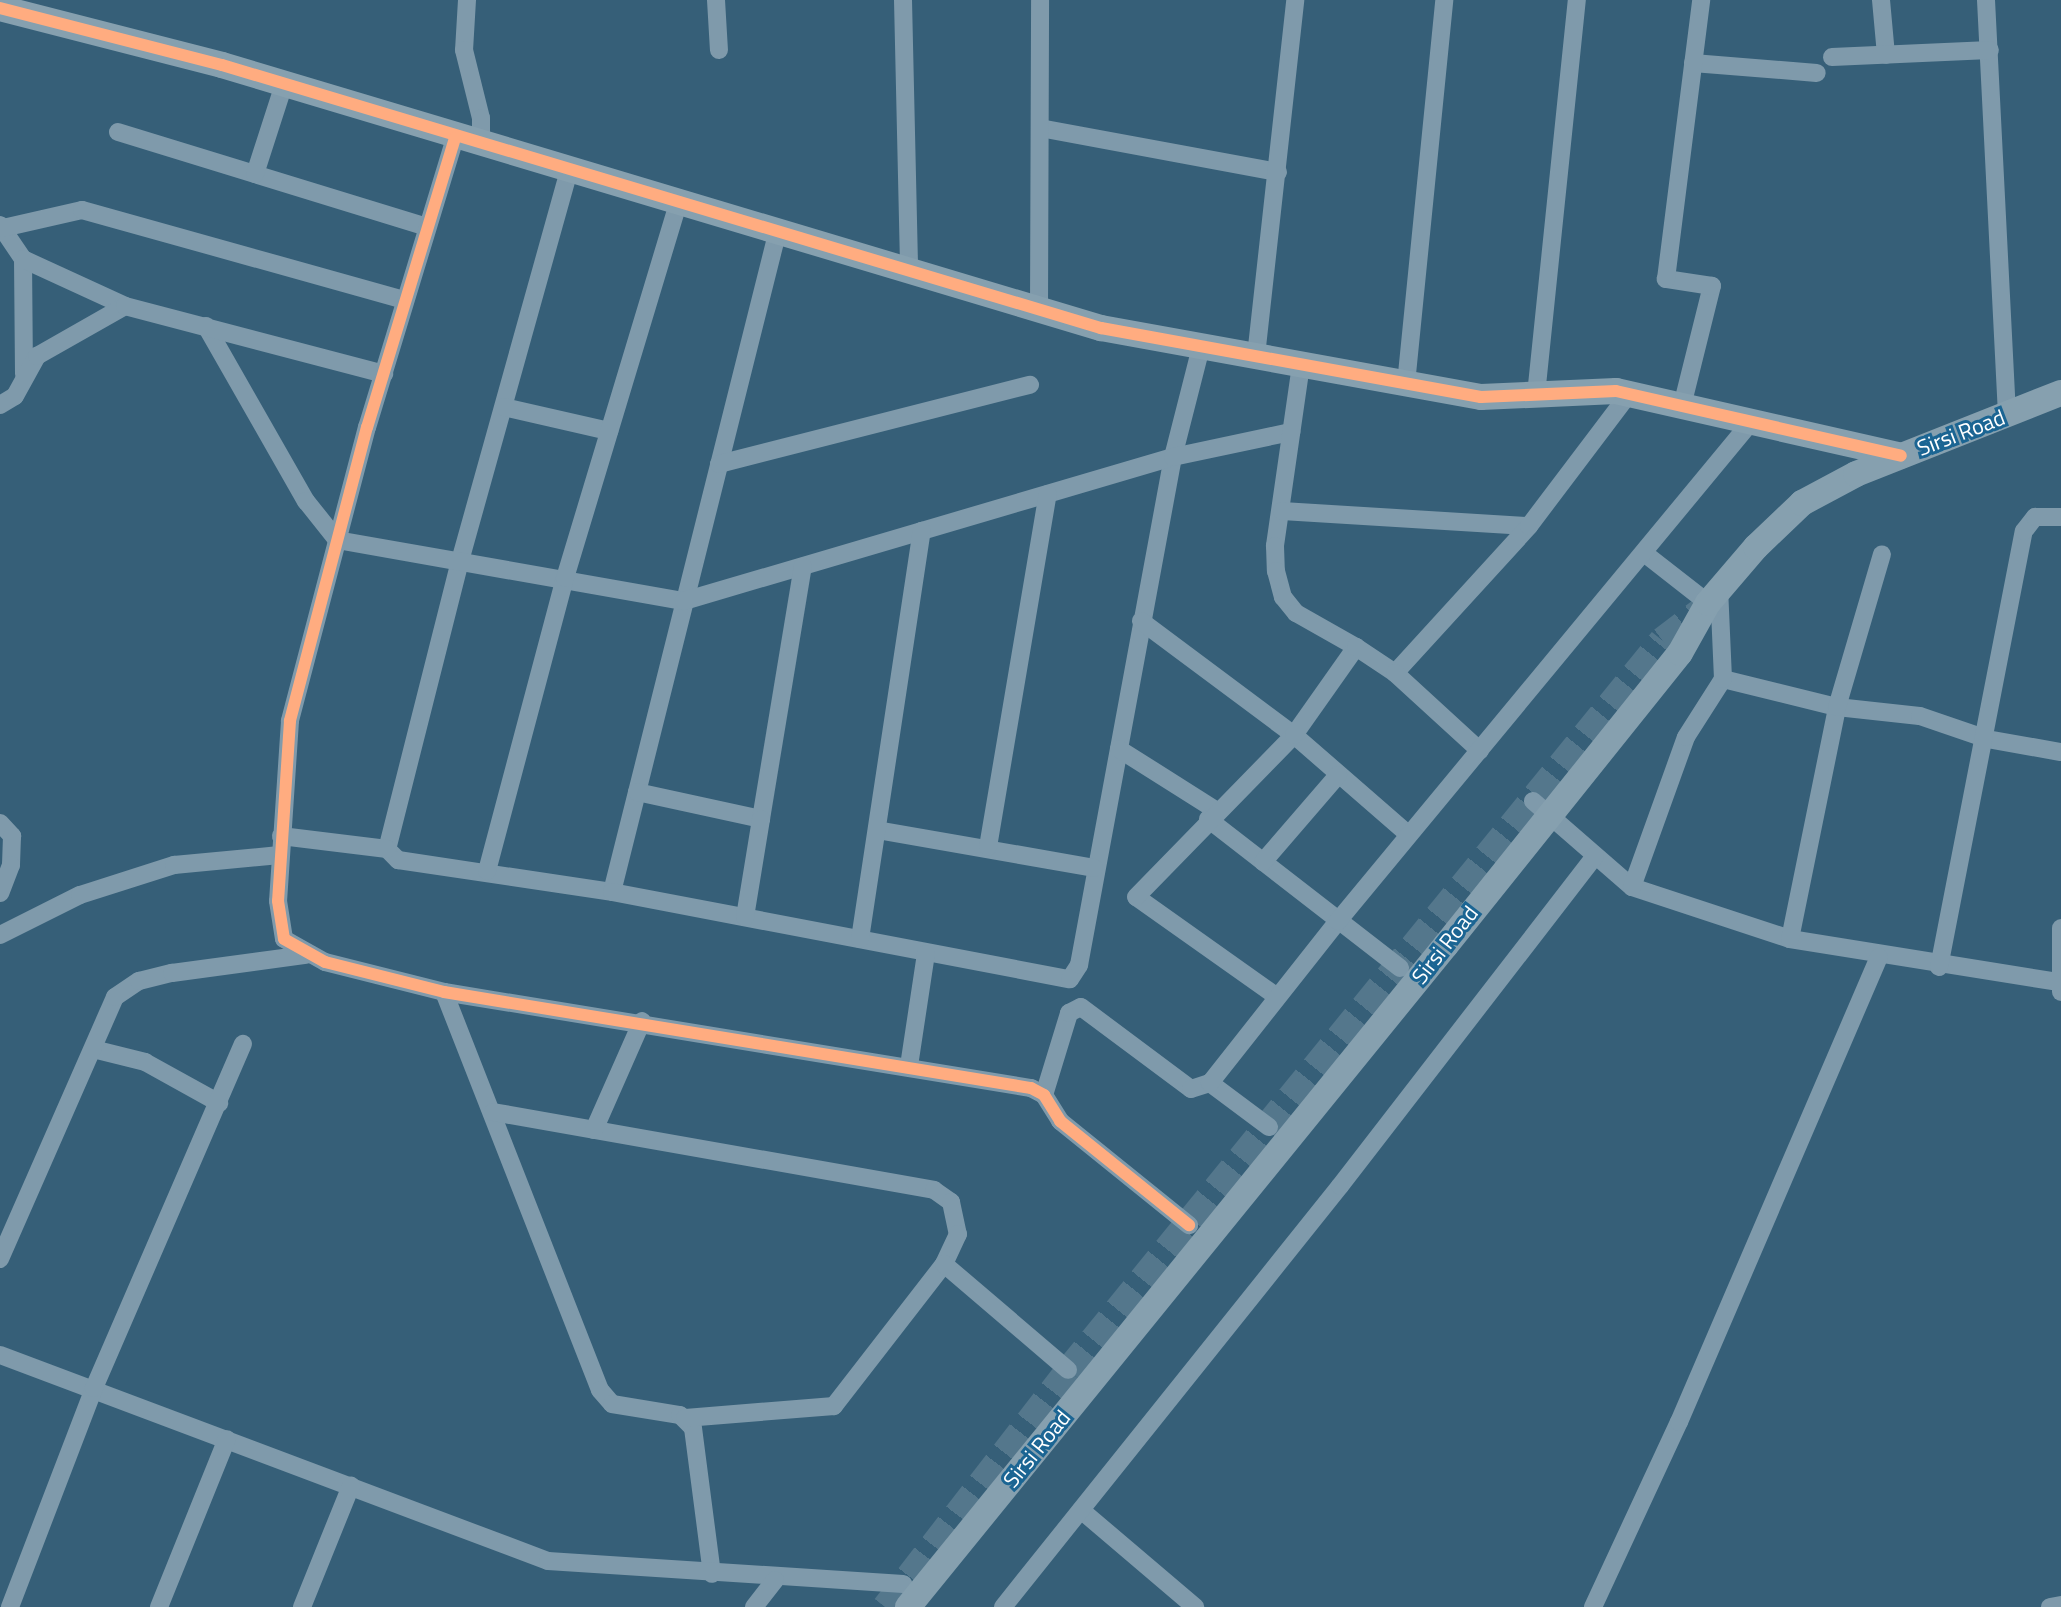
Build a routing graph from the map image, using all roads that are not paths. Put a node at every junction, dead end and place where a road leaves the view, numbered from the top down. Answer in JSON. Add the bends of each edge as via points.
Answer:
{"nodes":[{"id":1,"x":467,"y":0,"type":"edge"},
{"id":2,"x":716,"y":0,"type":"edge"},
{"id":3,"x":903,"y":0,"type":"edge"},
{"id":4,"x":1040,"y":0,"type":"edge"},
{"id":5,"x":1295,"y":0,"type":"edge"},
{"id":6,"x":1444,"y":0,"type":"edge"},
{"id":7,"x":1577,"y":0,"type":"edge"},
{"id":8,"x":1697,"y":0,"type":"edge"},
{"id":9,"x":1881,"y":0,"type":"edge"},
{"id":10,"x":1986,"y":0,"type":"edge"},
{"id":11,"x":0,"y":8,"type":"edge"},
{"id":12,"x":719,"y":50,"type":"dead end"},
{"id":13,"x":1990,"y":50,"type":"junction"},
{"id":14,"x":1886,"y":55,"type":"junction"},
{"id":15,"x":1832,"y":57,"type":"dead end"},
{"id":16,"x":1693,"y":63,"type":"junction"},
{"id":17,"x":1817,"y":73,"type":"dead end"},
{"id":18,"x":284,"y":84,"type":"junction"},
{"id":19,"x":1040,"y":128,"type":"junction"},
{"id":20,"x":118,"y":132,"type":"dead end"},
{"id":21,"x":455,"y":138,"type":"junction"},
{"id":22,"x":481,"y":144,"type":"junction"},
{"id":23,"x":570,"y":167,"type":"junction"},
{"id":24,"x":1278,"y":172,"type":"junction"},
{"id":25,"x":255,"y":174,"type":"junction"},
{"id":26,"x":679,"y":200,"type":"junction"},
{"id":27,"x":1,"y":226,"type":"edge"},
{"id":28,"x":426,"y":227,"type":"junction"},
{"id":29,"x":778,"y":230,"type":"junction"},
{"id":30,"x":23,"y":259,"type":"junction"},
{"id":31,"x":909,"y":270,"type":"junction"},
{"id":32,"x":404,"y":300,"type":"junction"},
{"id":33,"x":125,"y":306,"type":"junction"},
{"id":34,"x":1039,"y":310,"type":"junction"},
{"id":35,"x":206,"y":326,"type":"junction"},
{"id":36,"x":1201,"y":347,"type":"junction"},
{"id":37,"x":1256,"y":356,"type":"junction"},
{"id":38,"x":1301,"y":365,"type":"junction"},
{"id":39,"x":24,"y":374,"type":"junction"},
{"id":40,"x":384,"y":374,"type":"junction"},
{"id":41,"x":1406,"y":384,"type":"junction"},
{"id":42,"x":1030,"y":385,"type":"dead end"},
{"id":43,"x":2061,"y":393,"type":"edge"},
{"id":44,"x":1629,"y":394,"type":"junction"},
{"id":45,"x":1536,"y":395,"type":"junction"},
{"id":46,"x":0,"y":405,"type":"edge"},
{"id":47,"x":1682,"y":406,"type":"junction"},
{"id":48,"x":504,"y":407,"type":"junction"},
{"id":49,"x":2007,"y":415,"type":"junction"},
{"id":50,"x":1751,"y":422,"type":"junction"},
{"id":51,"x":609,"y":431,"type":"junction"},
{"id":52,"x":1291,"y":432,"type":"junction"},
{"id":53,"x":1901,"y":456,"type":"junction"},
{"id":54,"x":1173,"y":457,"type":"junction"},
{"id":55,"x":719,"y":464,"type":"junction"},
{"id":56,"x":1048,"y":494,"type":"junction"},
{"id":57,"x":1282,"y":511,"type":"junction"},
{"id":58,"x":2061,"y":517,"type":"edge"},
{"id":59,"x":1529,"y":526,"type":"junction"},
{"id":60,"x":922,"y":531,"type":"junction"},
{"id":61,"x":337,"y":540,"type":"junction"},
{"id":62,"x":1644,"y":553,"type":"junction"},
{"id":63,"x":1882,"y":554,"type":"dead end"},
{"id":64,"x":460,"y":561,"type":"junction"},
{"id":65,"x":803,"y":566,"type":"junction"},
{"id":66,"x":565,"y":578,"type":"junction"},
{"id":67,"x":1710,"y":600,"type":"junction"},
{"id":68,"x":684,"y":601,"type":"junction"},
{"id":69,"x":1141,"y":621,"type":"junction"},
{"id":70,"x":1356,"y":647,"type":"junction"},
{"id":71,"x":1395,"y":673,"type":"junction"},
{"id":72,"x":1723,"y":679,"type":"junction"},
{"id":73,"x":1837,"y":707,"type":"junction"},
{"id":74,"x":1294,"y":735,"type":"junction"},
{"id":75,"x":1987,"y":739,"type":"junction"},
{"id":76,"x":1119,"y":749,"type":"junction"},
{"id":77,"x":1480,"y":751,"type":"junction"},
{"id":78,"x":2061,"y":752,"type":"edge"},
{"id":79,"x":1338,"y":775,"type":"junction"},
{"id":80,"x":637,"y":792,"type":"junction"},
{"id":81,"x":1540,"y":807,"type":"junction"},
{"id":82,"x":1213,"y":815,"type":"junction"},
{"id":83,"x":761,"y":819,"type":"junction"},
{"id":84,"x":0,"y":823,"type":"edge"},
{"id":85,"x":877,"y":830,"type":"junction"},
{"id":86,"x":1409,"y":835,"type":"junction"},
{"id":87,"x":280,"y":845,"type":"junction"},
{"id":88,"x":988,"y":847,"type":"junction"},
{"id":89,"x":387,"y":849,"type":"junction"},
{"id":90,"x":1595,"y":856,"type":"junction"},
{"id":91,"x":1263,"y":862,"type":"junction"},
{"id":92,"x":1094,"y":868,"type":"junction"},
{"id":93,"x":487,"y":871,"type":"junction"},
{"id":94,"x":1632,"y":887,"type":"junction"},
{"id":95,"x":612,"y":892,"type":"junction"},
{"id":96,"x":0,"y":893,"type":"edge"},
{"id":97,"x":745,"y":917,"type":"junction"},
{"id":98,"x":1338,"y":921,"type":"junction"},
{"id":99,"x":0,"y":935,"type":"edge"},
{"id":100,"x":2060,"y":935,"type":"edge"},
{"id":101,"x":860,"y":939,"type":"junction"},
{"id":102,"x":1790,"y":939,"type":"junction"},
{"id":103,"x":926,"y":954,"type":"junction"},
{"id":104,"x":306,"y":955,"type":"junction"},
{"id":105,"x":1879,"y":957,"type":"junction"},
{"id":106,"x":1939,"y":967,"type":"junction"},
{"id":107,"x":1400,"y":968,"type":"dead end"},
{"id":108,"x":2060,"y":988,"type":"edge"},
{"id":109,"x":444,"y":992,"type":"junction"},
{"id":110,"x":1276,"y":996,"type":"junction"},
{"id":111,"x":642,"y":1021,"type":"junction"},
{"id":112,"x":243,"y":1044,"type":"dead end"},
{"id":113,"x":93,"y":1049,"type":"junction"},
{"id":114,"x":909,"y":1066,"type":"junction"},
{"id":115,"x":1210,"y":1083,"type":"junction"},
{"id":116,"x":1044,"y":1095,"type":"junction"},
{"id":117,"x":219,"y":1103,"type":"junction"},
{"id":118,"x":493,"y":1112,"type":"junction"},
{"id":119,"x":1269,"y":1127,"type":"dead end"},
{"id":120,"x":594,"y":1130,"type":"junction"},
{"id":121,"x":1189,"y":1225,"type":"dead end"},
{"id":122,"x":0,"y":1259,"type":"edge"},
{"id":123,"x":944,"y":1264,"type":"junction"},
{"id":124,"x":0,"y":1355,"type":"edge"},
{"id":125,"x":1068,"y":1370,"type":"dead end"},
{"id":126,"x":94,"y":1388,"type":"junction"},
{"id":127,"x":685,"y":1418,"type":"junction"},
{"id":128,"x":227,"y":1439,"type":"junction"},
{"id":129,"x":351,"y":1486,"type":"junction"},
{"id":130,"x":1081,"y":1510,"type":"junction"},
{"id":131,"x":712,"y":1574,"type":"junction"},
{"id":132,"x":775,"y":1580,"type":"junction"},
{"id":133,"x":906,"y":1596,"type":"edge"},
{"id":134,"x":2061,"y":1605,"type":"edge"},
{"id":135,"x":10,"y":1607,"type":"edge"},
{"id":136,"x":159,"y":1607,"type":"edge"},
{"id":137,"x":302,"y":1607,"type":"edge"},
{"id":138,"x":754,"y":1607,"type":"edge"},
{"id":139,"x":1003,"y":1607,"type":"edge"},
{"id":140,"x":1195,"y":1607,"type":"edge"},
{"id":141,"x":1593,"y":1607,"type":"edge"},
{"id":142,"x":2050,"y":1607,"type":"edge"}],
"edges":[{"from":1,"to":22,"type":"street","via":[[464,50],[481,118]]},
{"from":2,"to":12,"type":"street"},
{"from":3,"to":31,"type":"street"},
{"from":4,"to":19,"type":"street"},
{"from":5,"to":24,"type":"street"},
{"from":6,"to":41,"type":"street"},
{"from":7,"to":45,"type":"street"},
{"from":8,"to":16,"type":"street"},
{"from":9,"to":14,"type":"street"},
{"from":10,"to":13,"type":"street"},
{"from":11,"to":18,"type":"street"},
{"from":13,"to":14,"type":"street"},
{"from":13,"to":49,"type":"street"},
{"from":14,"to":15,"type":"street"},
{"from":16,"to":17,"type":"street"},
{"from":16,"to":47,"type":"street","via":[[1666,279],[1712,286]]},
{"from":18,"to":21,"type":"street"},
{"from":18,"to":25,"type":"street"},
{"from":19,"to":24,"type":"street"},
{"from":19,"to":34,"type":"street"},
{"from":20,"to":25,"type":"street"},
{"from":21,"to":22,"type":"street"},
{"from":21,"to":28,"type":"street"},
{"from":22,"to":23,"type":"street"},
{"from":23,"to":26,"type":"street"},
{"from":23,"to":48,"type":"street"},
{"from":24,"to":37,"type":"street"},
{"from":25,"to":28,"type":"street"},
{"from":26,"to":29,"type":"street"},
{"from":26,"to":51,"type":"street"},
{"from":27,"to":30,"type":"street"},
{"from":27,"to":32,"type":"street","via":[[82,210]]},
{"from":28,"to":32,"type":"street"},
{"from":29,"to":31,"type":"street"},
{"from":29,"to":55,"type":"street"},
{"from":30,"to":33,"type":"street"},
{"from":30,"to":39,"type":"street"},
{"from":31,"to":34,"type":"street"},
{"from":32,"to":40,"type":"street"},
{"from":33,"to":35,"type":"street"},
{"from":33,"to":39,"type":"street","via":[[42,352]]},
{"from":34,"to":36,"type":"street"},
{"from":35,"to":40,"type":"street"},
{"from":35,"to":61,"type":"street","via":[[306,501]]},
{"from":36,"to":37,"type":"street"},
{"from":36,"to":54,"type":"street"},
{"from":37,"to":38,"type":"street"},
{"from":38,"to":41,"type":"street"},
{"from":38,"to":52,"type":"street"},
{"from":39,"to":46,"type":"street","via":[[15,396]]},
{"from":40,"to":61,"type":"street"},
{"from":41,"to":45,"type":"street","via":[[1481,397]]},
{"from":42,"to":55,"type":"street"},
{"from":43,"to":49,"type":"street","name":"Sirsi Road"},
{"from":44,"to":45,"type":"street"},
{"from":44,"to":47,"type":"street"},
{"from":44,"to":59,"type":"street"},
{"from":47,"to":50,"type":"street"},
{"from":48,"to":51,"type":"street"},
{"from":48,"to":64,"type":"street"},
{"from":49,"to":53,"type":"street","name":"Sirsi Road"},
{"from":50,"to":53,"type":"street"},
{"from":50,"to":62,"type":"street"},
{"from":51,"to":66,"type":"street"},
{"from":52,"to":54,"type":"street"},
{"from":52,"to":57,"type":"street"},
{"from":53,"to":67,"type":"street","name":"Sirsi Road","via":[[1802,503]]},
{"from":54,"to":56,"type":"street"},
{"from":54,"to":69,"type":"street"},
{"from":55,"to":68,"type":"street"},
{"from":56,"to":60,"type":"street"},
{"from":56,"to":88,"type":"street"},
{"from":57,"to":59,"type":"street"},
{"from":57,"to":70,"type":"street","via":[[1275,546],[1283,597],[1296,613]]},
{"from":58,"to":75,"type":"street","via":[[2035,517],[2024,531]]},
{"from":59,"to":71,"type":"street"},
{"from":60,"to":65,"type":"street"},
{"from":60,"to":85,"type":"street"},
{"from":61,"to":64,"type":"street"},
{"from":61,"to":87,"type":"street","via":[[290,721]]},
{"from":62,"to":67,"type":"street"},
{"from":62,"to":77,"type":"street"},
{"from":63,"to":73,"type":"street"},
{"from":64,"to":66,"type":"street"},
{"from":64,"to":89,"type":"street"},
{"from":65,"to":68,"type":"street"},
{"from":65,"to":83,"type":"street"},
{"from":66,"to":68,"type":"street"},
{"from":66,"to":93,"type":"street"},
{"from":67,"to":72,"type":"street"},
{"from":67,"to":81,"type":"street","name":"Sirsi Road","via":[[1680,653]]},
{"from":68,"to":80,"type":"street"},
{"from":69,"to":74,"type":"street"},
{"from":69,"to":76,"type":"street"},
{"from":70,"to":71,"type":"street"},
{"from":70,"to":74,"type":"street"},
{"from":71,"to":77,"type":"street"},
{"from":72,"to":73,"type":"street"},
{"from":72,"to":94,"type":"street","via":[[1686,737]]},
{"from":73,"to":75,"type":"street","via":[[1920,716]]},
{"from":73,"to":102,"type":"street"},
{"from":74,"to":79,"type":"street"},
{"from":74,"to":82,"type":"street"},
{"from":75,"to":78,"type":"street"},
{"from":75,"to":106,"type":"street"},
{"from":76,"to":82,"type":"street"},
{"from":76,"to":92,"type":"street"},
{"from":77,"to":86,"type":"street"},
{"from":79,"to":86,"type":"street"},
{"from":79,"to":91,"type":"street"},
{"from":80,"to":83,"type":"street"},
{"from":80,"to":95,"type":"street"},
{"from":81,"to":90,"type":"street"},
{"from":81,"to":133,"type":"street","name":"Sirsi Road"},
{"from":82,"to":91,"type":"street"},
{"from":82,"to":110,"type":"street","via":[[1136,897]]},
{"from":83,"to":97,"type":"street"},
{"from":84,"to":96,"type":"street","via":[[12,836],[11,865]]},
{"from":85,"to":88,"type":"street"},
{"from":85,"to":101,"type":"street"},
{"from":86,"to":98,"type":"street"},
{"from":87,"to":89,"type":"street"},
{"from":87,"to":99,"type":"street","via":[[174,865],[80,895]]},
{"from":87,"to":104,"type":"street","via":[[279,920],[284,939]]},
{"from":88,"to":92,"type":"street"},
{"from":89,"to":93,"type":"street","via":[[398,860]]},
{"from":90,"to":94,"type":"street"},
{"from":90,"to":130,"type":"street"},
{"from":91,"to":98,"type":"street"},
{"from":92,"to":103,"type":"street","via":[[1079,965],[1070,979]]},
{"from":93,"to":95,"type":"street"},
{"from":94,"to":102,"type":"street"},
{"from":95,"to":97,"type":"street"},
{"from":97,"to":101,"type":"street"},
{"from":98,"to":107,"type":"street"},
{"from":98,"to":110,"type":"street"},
{"from":100,"to":108,"type":"street"},
{"from":101,"to":103,"type":"street"},
{"from":102,"to":105,"type":"street"},
{"from":103,"to":114,"type":"street"},
{"from":104,"to":109,"type":"street"},
{"from":104,"to":113,"type":"street","via":[[139,981],[115,997]]},
{"from":105,"to":106,"type":"street"},
{"from":105,"to":141,"type":"street","via":[[1679,1422]]},
{"from":106,"to":108,"type":"street"},
{"from":109,"to":111,"type":"street"},
{"from":109,"to":118,"type":"street"},
{"from":110,"to":115,"type":"street"},
{"from":111,"to":114,"type":"street"},
{"from":111,"to":120,"type":"street"},
{"from":112,"to":117,"type":"street"},
{"from":113,"to":117,"type":"street","via":[[145,1062]]},
{"from":113,"to":122,"type":"street"},
{"from":114,"to":116,"type":"street","via":[[1031,1088]]},
{"from":115,"to":116,"type":"street","via":[[1191,1089],[1081,1007],[1069,1013]]},
{"from":115,"to":119,"type":"street"},
{"from":116,"to":121,"type":"street","via":[[1060,1121]]},
{"from":117,"to":126,"type":"street"},
{"from":118,"to":120,"type":"street"},
{"from":118,"to":127,"type":"street","via":[[600,1390],[630,1411]]},
{"from":120,"to":123,"type":"street","via":[[934,1190],[951,1202],[958,1221],[958,1234]]},
{"from":123,"to":125,"type":"street"},
{"from":123,"to":127,"type":"street","via":[[834,1406]]},
{"from":124,"to":126,"type":"street"},
{"from":126,"to":128,"type":"street"},
{"from":126,"to":135,"type":"street"},
{"from":127,"to":131,"type":"street","via":[[697,1439]]},
{"from":128,"to":129,"type":"street"},
{"from":128,"to":136,"type":"street"},
{"from":129,"to":131,"type":"street","via":[[548,1561]]},
{"from":129,"to":137,"type":"street"},
{"from":130,"to":139,"type":"street"},
{"from":130,"to":140,"type":"street"},
{"from":131,"to":132,"type":"street"},
{"from":132,"to":133,"type":"street"},
{"from":132,"to":138,"type":"street"},
{"from":134,"to":142,"type":"street"}]}
